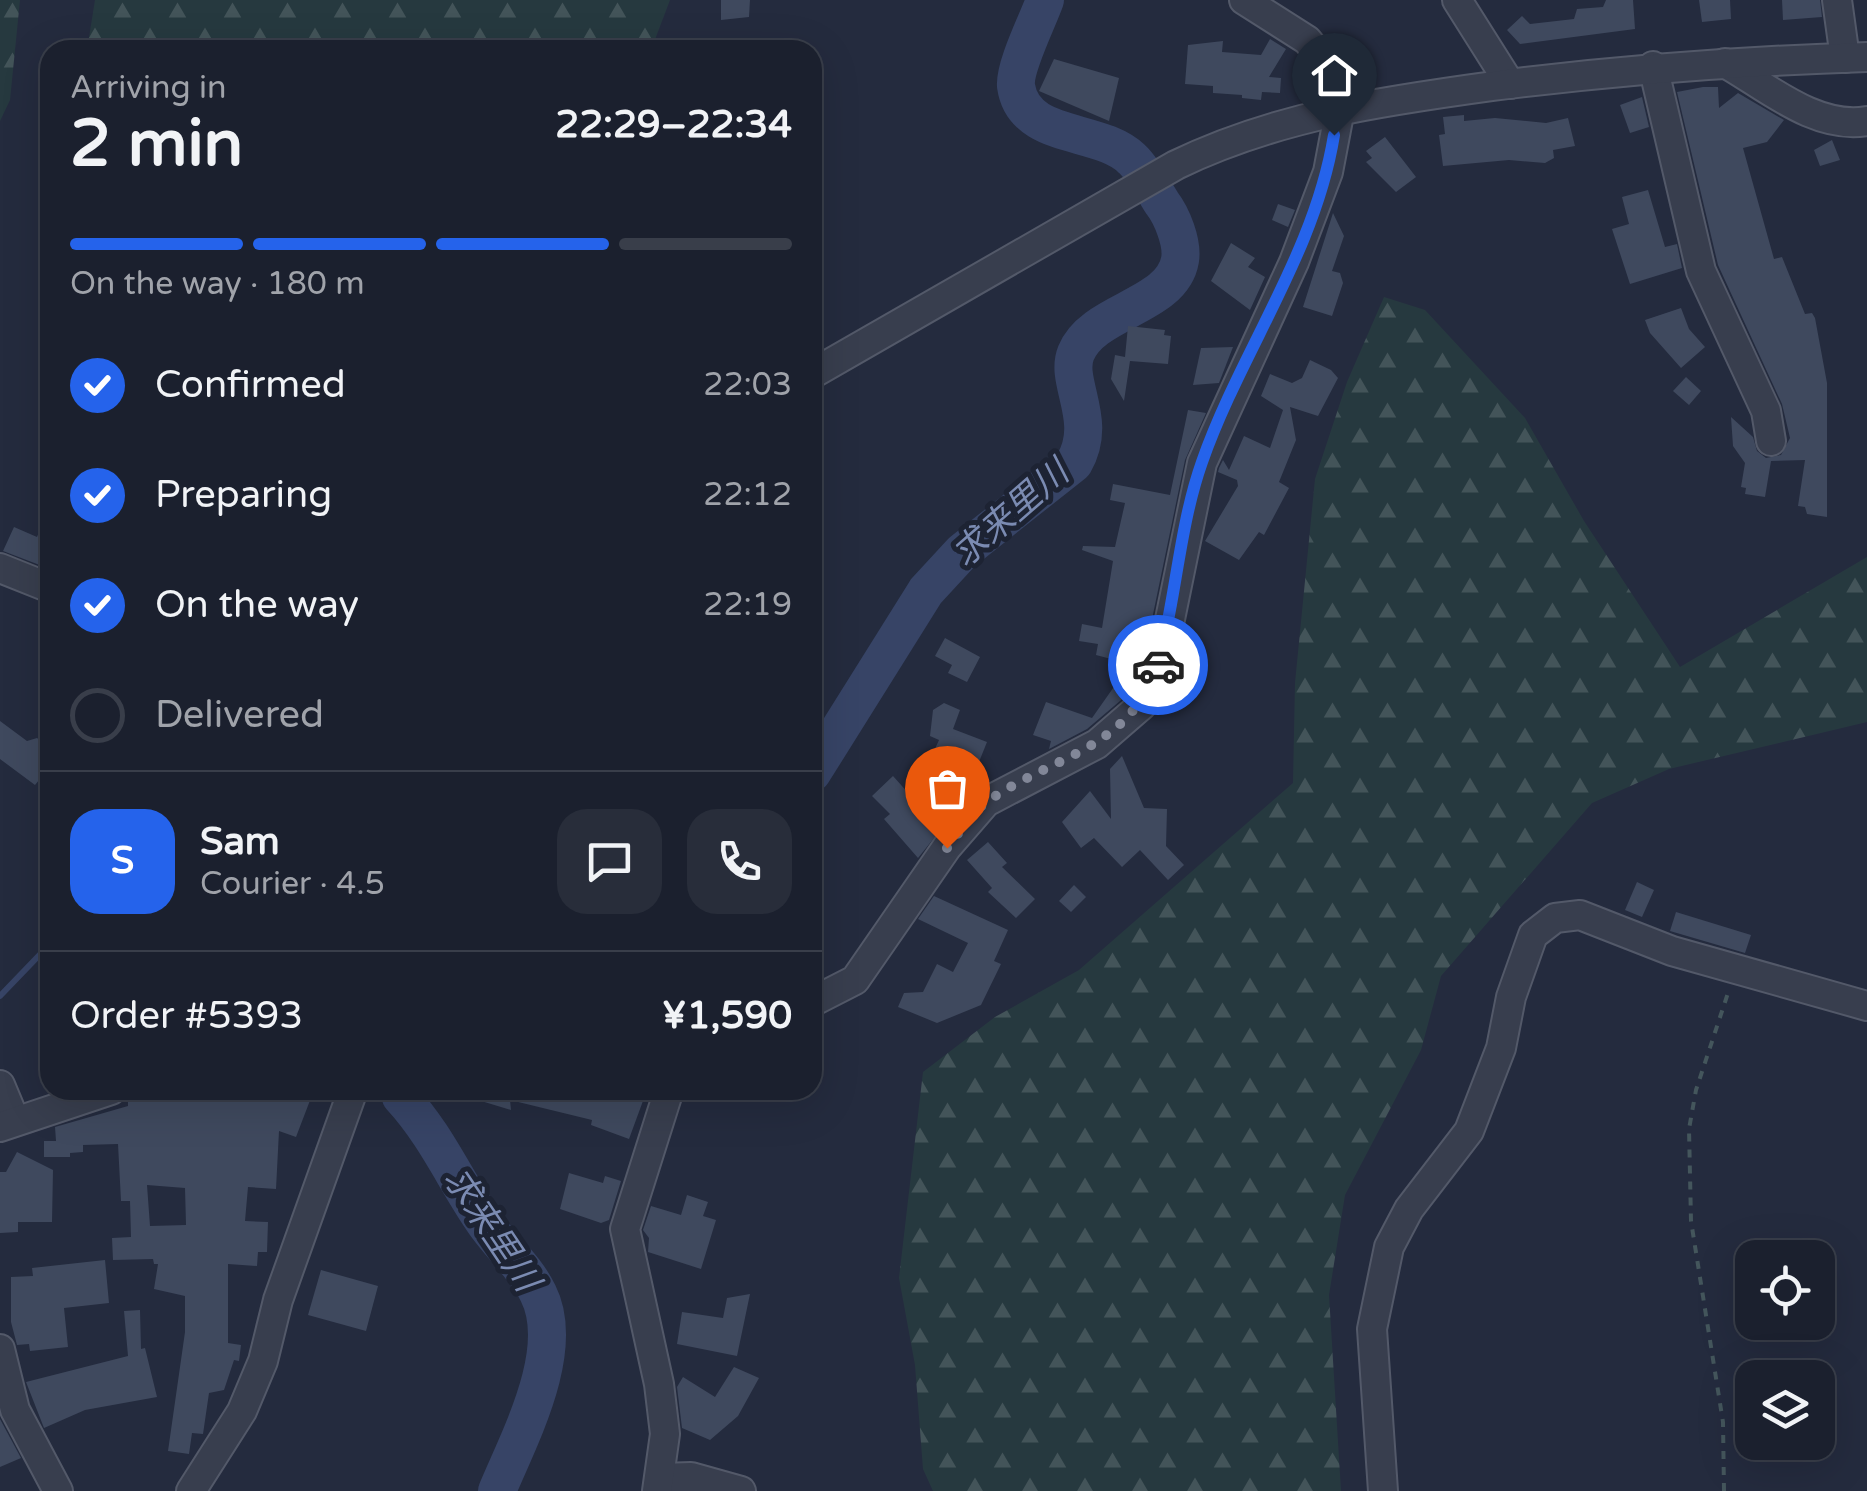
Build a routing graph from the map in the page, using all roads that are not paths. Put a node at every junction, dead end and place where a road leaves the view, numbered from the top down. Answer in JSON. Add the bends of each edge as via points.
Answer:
{"nodes":[{"id":1,"x":1244,"y":0,"type":"edge"},
{"id":2,"x":1457,"y":0,"type":"edge"},
{"id":3,"x":1837,"y":0,"type":"edge"},
{"id":4,"x":1856,"y":57,"type":"edge"},
{"id":5,"x":1724,"y":63,"type":"junction"},
{"id":6,"x":1653,"y":66,"type":"junction"},
{"id":7,"x":1510,"y":84,"type":"junction"},
{"id":8,"x":1340,"y":109,"type":"junction"},
{"id":9,"x":1867,"y":121,"type":"edge"},
{"id":10,"x":822,"y":368,"type":"edge"},
{"id":11,"x":1771,"y":441,"type":"dead end"},
{"id":12,"x":0,"y":568,"type":"edge"},
{"id":13,"x":40,"y":584,"type":"edge"},
{"id":14,"x":822,"y":997,"type":"edge"},
{"id":15,"x":1867,"y":1006,"type":"edge"},
{"id":16,"x":0,"y":1085,"type":"edge"},
{"id":17,"x":81,"y":1100,"type":"edge"},
{"id":18,"x":346,"y":1100,"type":"edge"},
{"id":19,"x":666,"y":1100,"type":"edge"},
{"id":20,"x":8,"y":1124,"type":"edge"},
{"id":21,"x":0,"y":1349,"type":"edge"},
{"id":22,"x":659,"y":1484,"type":"edge"},
{"id":23,"x":58,"y":1491,"type":"edge"},
{"id":24,"x":191,"y":1491,"type":"edge"},
{"id":25,"x":741,"y":1491,"type":"edge"},
{"id":26,"x":1382,"y":1491,"type":"edge"}],
"edges":[{"from":1,"to":8,"type":"street","via":[[1307,40],[1327,64]]},
{"from":2,"to":7,"type":"street"},
{"from":3,"to":4,"type":"street"},
{"from":4,"to":5,"type":"street"},
{"from":5,"to":6,"type":"street"},
{"from":5,"to":9,"type":"street","via":[[1817,117]]},
{"from":6,"to":7,"type":"street"},
{"from":6,"to":11,"type":"street","via":[[1701,271],[1766,412]]},
{"from":7,"to":8,"type":"street"},
{"from":8,"to":10,"type":"street","via":[[1232,138],[1176,165]]},
{"from":8,"to":14,"type":"street","via":[[1328,172],[1294,262],[1202,463],[1168,629],[1142,705],[1097,744],[986,802],[855,980]]},
{"from":12,"to":13,"type":"street"},
{"from":15,"to":26,"type":"street","via":[[1736,970],[1580,915],[1555,918],[1533,935],[1469,1131],[1409,1209],[1389,1247],[1372,1329]]},
{"from":16,"to":20,"type":"street"},
{"from":17,"to":20,"type":"street"},
{"from":18,"to":24,"type":"street","via":[[263,1361],[242,1411]]},
{"from":19,"to":22,"type":"street","via":[[626,1229],[659,1384]]},
{"from":21,"to":23,"type":"street","via":[[15,1410]]},
{"from":22,"to":25,"type":"street","via":[[691,1476]]}]}
